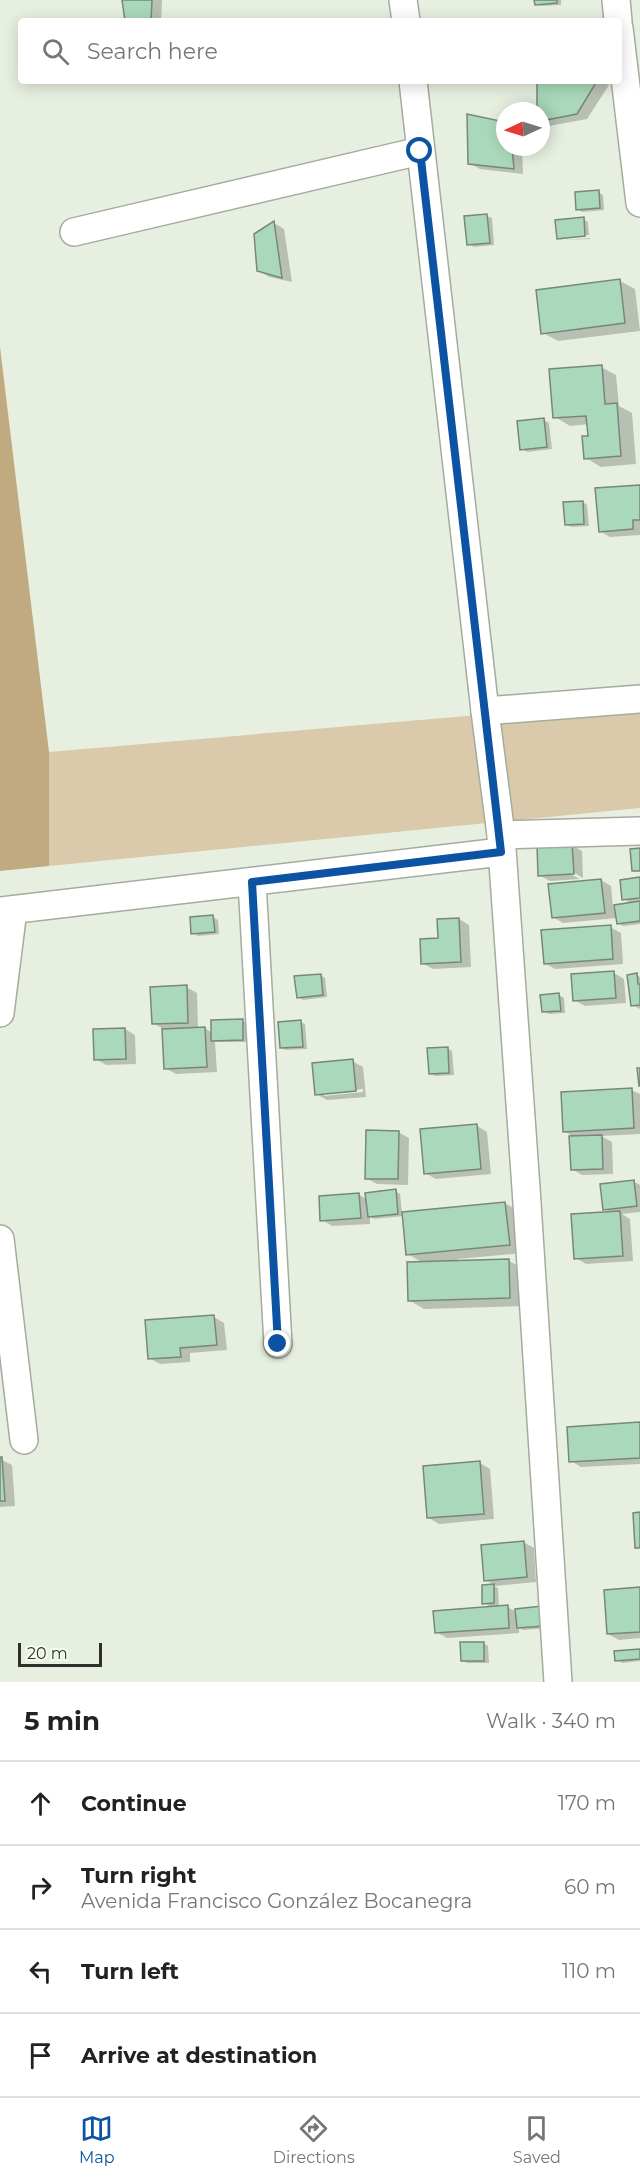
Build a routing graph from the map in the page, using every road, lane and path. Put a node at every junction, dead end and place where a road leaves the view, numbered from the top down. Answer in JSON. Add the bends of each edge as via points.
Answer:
{"nodes":[{"id":1,"x":404,"y":0,"type":"edge"},
{"id":2,"x":616,"y":0,"type":"edge"},
{"id":3,"x":406,"y":18,"type":"edge"},
{"id":4,"x":618,"y":18,"type":"edge"},
{"id":5,"x":622,"y":53,"type":"edge"},
{"id":6,"x":412,"y":84,"type":"edge"},
{"id":7,"x":420,"y":151,"type":"junction"},
{"id":8,"x":640,"y":203,"type":"edge"},
{"id":9,"x":74,"y":232,"type":"dead end"},
{"id":10,"x":640,"y":699,"type":"edge"},
{"id":11,"x":485,"y":711,"type":"junction"},
{"id":12,"x":640,"y":831,"type":"edge"},
{"id":13,"x":501,"y":844,"type":"junction"},
{"id":14,"x":252,"y":882,"type":"junction"},
{"id":15,"x":6,"y":911,"type":"edge"},
{"id":16,"x":0,"y":1013,"type":"edge"},
{"id":17,"x":0,"y":1239,"type":"edge"},
{"id":18,"x":278,"y":1344,"type":"dead end"},
{"id":19,"x":24,"y":1440,"type":"dead end"},
{"id":20,"x":558,"y":1682,"type":"edge"}],
"edges":[{"from":1,"to":3,"type":"street"},
{"from":2,"to":4,"type":"street"},
{"from":5,"to":8,"type":"street"},
{"from":6,"to":7,"type":"street"},
{"from":7,"to":9,"type":"street"},
{"from":7,"to":11,"type":"street"},
{"from":10,"to":11,"type":"street"},
{"from":11,"to":13,"type":"street"},
{"from":12,"to":13,"type":"street"},
{"from":13,"to":14,"type":"street"},
{"from":13,"to":20,"type":"street"},
{"from":14,"to":15,"type":"street"},
{"from":14,"to":18,"type":"street"},
{"from":15,"to":16,"type":"street"},
{"from":17,"to":19,"type":"street"}]}
